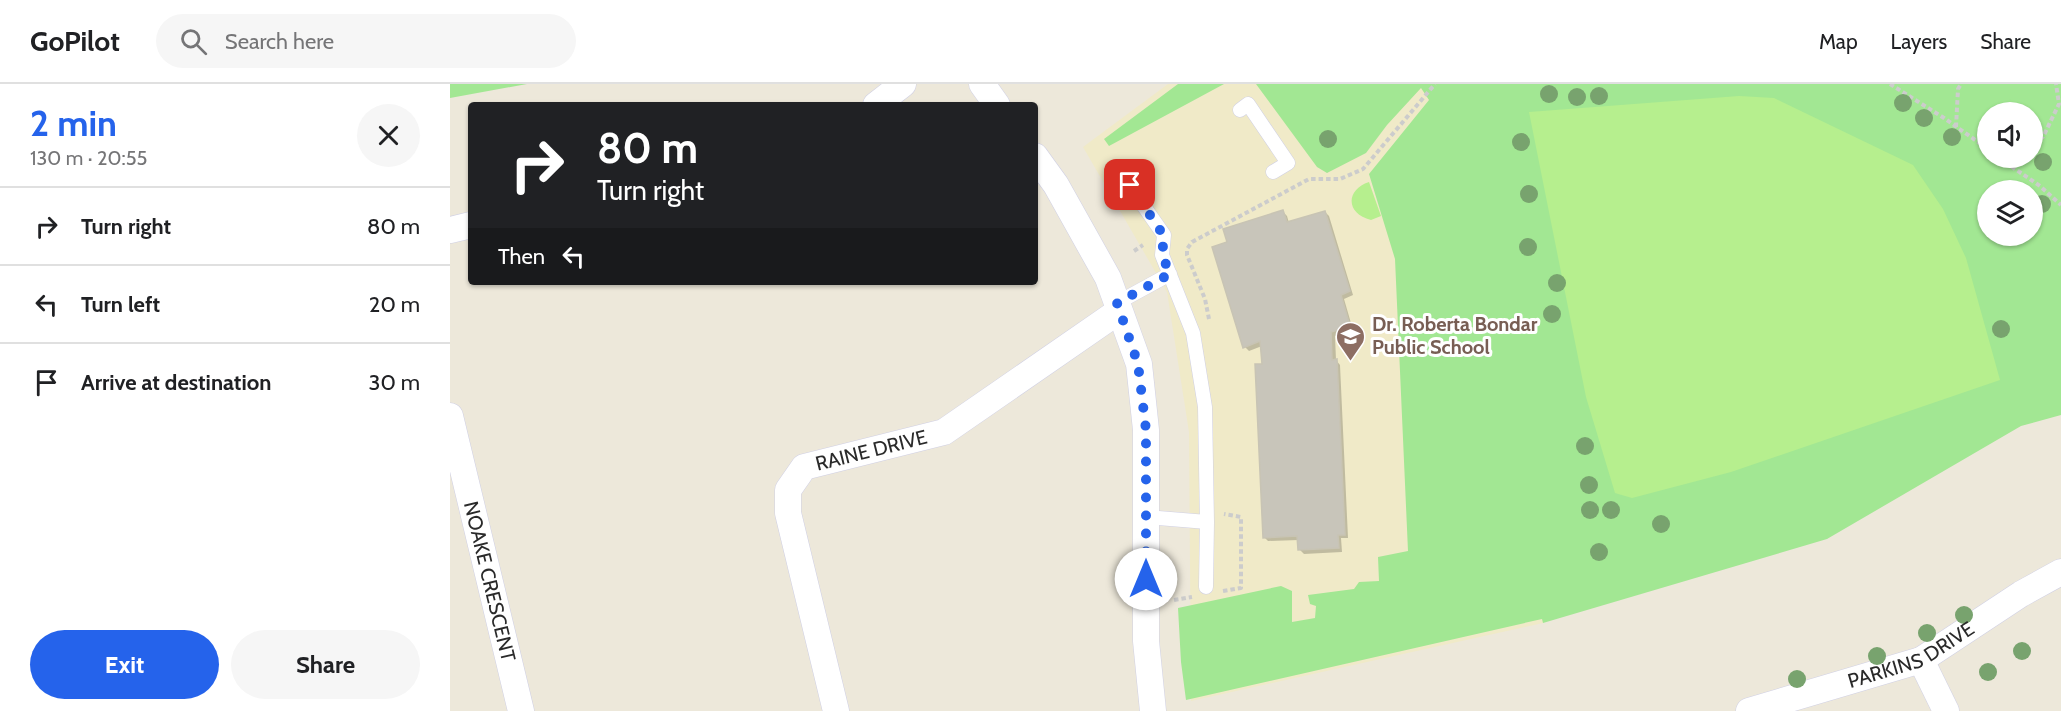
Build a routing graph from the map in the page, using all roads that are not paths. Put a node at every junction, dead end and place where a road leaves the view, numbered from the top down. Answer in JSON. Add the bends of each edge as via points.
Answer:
{"nodes":[{"id":1,"x":903,"y":84,"type":"edge"},
{"id":2,"x":982,"y":84,"type":"edge"},
{"id":3,"x":880,"y":102,"type":"edge"},
{"id":4,"x":995,"y":102,"type":"edge"},
{"id":5,"x":1240,"y":110,"type":"dead end"},
{"id":6,"x":1038,"y":160,"type":"edge"},
{"id":7,"x":1273,"y":172,"type":"dead end"},
{"id":8,"x":1143,"y":176,"type":"dead end"},
{"id":9,"x":468,"y":226,"type":"edge"},
{"id":10,"x":450,"y":230,"type":"edge"},
{"id":11,"x":1170,"y":274,"type":"junction"},
{"id":12,"x":1118,"y":307,"type":"junction"},
{"id":13,"x":450,"y":416,"type":"edge"},
{"id":14,"x":1146,"y":517,"type":"junction"},
{"id":15,"x":1207,"y":522,"type":"junction"},
{"id":16,"x":2061,"y":572,"type":"edge"},
{"id":17,"x":1207,"y":591,"type":"road end"},
{"id":18,"x":1921,"y":660,"type":"junction"},
{"id":19,"x":521,"y":711,"type":"edge"},
{"id":20,"x":836,"y":711,"type":"edge"},
{"id":21,"x":1153,"y":711,"type":"edge"},
{"id":22,"x":1749,"y":711,"type":"edge"},
{"id":23,"x":1946,"y":711,"type":"edge"}],
"edges":[{"from":1,"to":3,"type":"street"},
{"from":2,"to":4,"type":"street"},
{"from":5,"to":7,"type":"lane","via":[[1248,104],[1288,163]]},
{"from":6,"to":12,"type":"street","via":[[1103,268]]},
{"from":8,"to":11,"type":"lane","via":[[1130,185],[1169,232],[1162,255]]},
{"from":9,"to":10,"type":"street"},
{"from":11,"to":12,"type":"lane"},
{"from":11,"to":15,"type":"lane","via":[[1193,333],[1204,407]]},
{"from":12,"to":14,"type":"street","via":[[1138,364],[1146,430]]},
{"from":12,"to":20,"type":"street","name":"RAINE DRIVE","via":[[944,432],[804,467],[788,490],[788,513]]},
{"from":13,"to":19,"type":"street","name":"NOAKE CRESCENT"},
{"from":14,"to":15,"type":"lane"},
{"from":14,"to":21,"type":"street","via":[[1146,641]]},
{"from":15,"to":17,"type":"lane"},
{"from":16,"to":18,"type":"street","name":"PARKINS DRIVE"},
{"from":18,"to":22,"type":"street","name":"PARKINS DRIVE"},
{"from":18,"to":23,"type":"street"}]}
